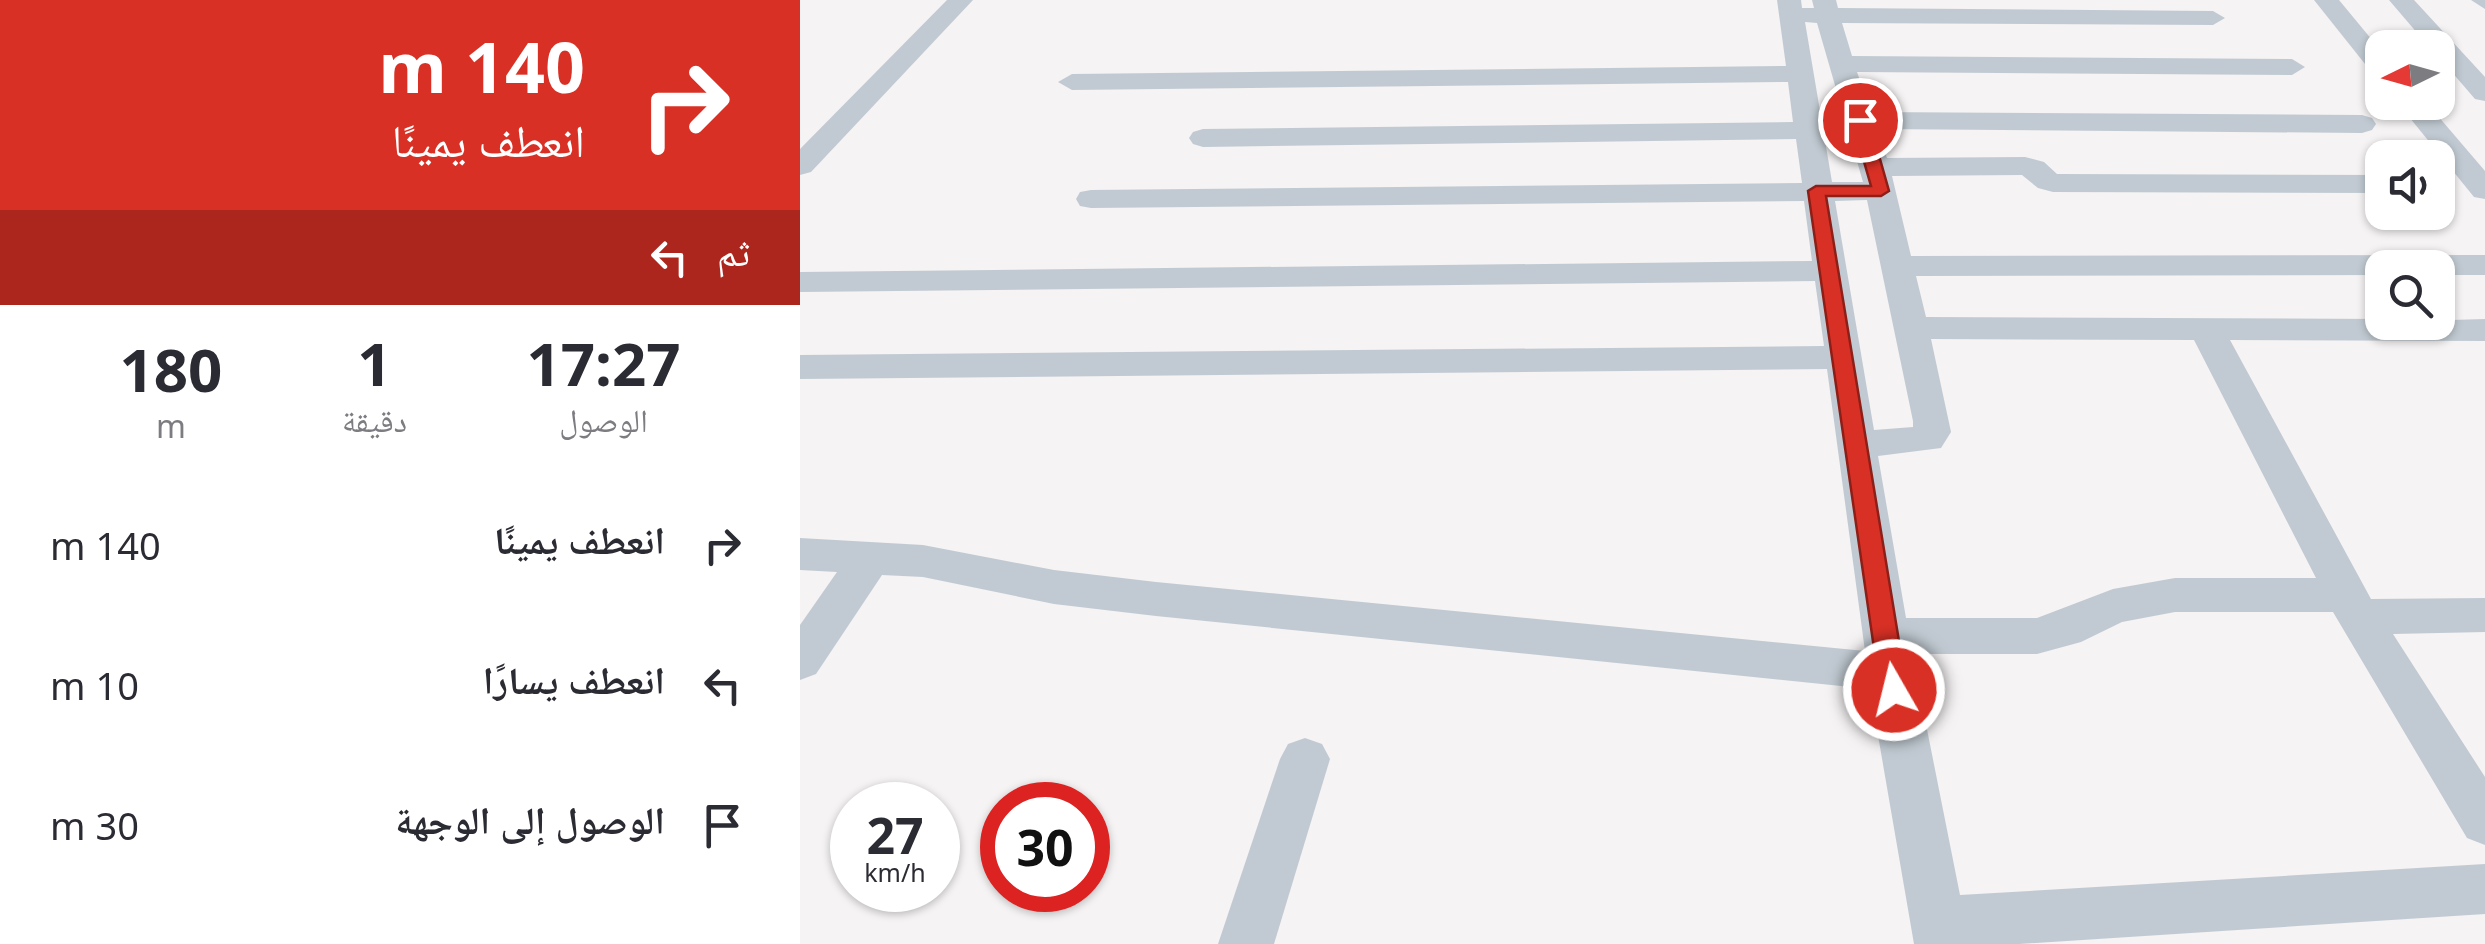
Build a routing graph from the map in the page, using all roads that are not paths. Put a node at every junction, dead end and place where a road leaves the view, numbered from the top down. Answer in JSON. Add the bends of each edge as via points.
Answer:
{"nodes":[{"id":1,"x":961,"y":0,"type":"edge"},
{"id":2,"x":2326,"y":0,"type":"edge"},
{"id":3,"x":2401,"y":0,"type":"edge"},
{"id":4,"x":1808,"y":7,"type":"edge"},
{"id":5,"x":2214,"y":18,"type":"dead end"},
{"id":6,"x":2365,"y":47,"type":"edge"},
{"id":7,"x":1841,"y":64,"type":"junction"},
{"id":8,"x":2292,"y":68,"type":"dead end"},
{"id":9,"x":1801,"y":74,"type":"junction"},
{"id":10,"x":1072,"y":82,"type":"dead end"},
{"id":11,"x":2485,"y":93,"type":"edge"},
{"id":12,"x":1860,"y":120,"type":"junction"},
{"id":13,"x":2426,"y":120,"type":"edge"},
{"id":14,"x":2362,"y":124,"type":"dead end"},
{"id":15,"x":1807,"y":130,"type":"junction"},
{"id":16,"x":1203,"y":138,"type":"dead end"},
{"id":17,"x":800,"y":166,"type":"edge"},
{"id":18,"x":1878,"y":179,"type":"junction"},
{"id":19,"x":2365,"y":184,"type":"edge"},
{"id":20,"x":2455,"y":185,"type":"edge"},
{"id":21,"x":2482,"y":187,"type":"edge"},
{"id":22,"x":1816,"y":191,"type":"junction"},
{"id":23,"x":1091,"y":199,"type":"dead end"},
{"id":24,"x":1900,"y":266,"type":"junction"},
{"id":25,"x":2482,"y":268,"type":"edge"},
{"id":26,"x":1828,"y":271,"type":"junction"},
{"id":27,"x":800,"y":282,"type":"edge"},
{"id":28,"x":2204,"y":327,"type":"junction"},
{"id":29,"x":1912,"y":328,"type":"junction"},
{"id":30,"x":2485,"y":330,"type":"edge"},
{"id":31,"x":1842,"y":357,"type":"junction"},
{"id":32,"x":800,"y":367,"type":"edge"},
{"id":33,"x":1856,"y":444,"type":"junction"},
{"id":34,"x":800,"y":554,"type":"edge"},
{"id":35,"x":871,"y":556,"type":"junction"},
{"id":36,"x":2353,"y":606,"type":"junction"},
{"id":37,"x":2485,"y":615,"type":"edge"},
{"id":38,"x":1889,"y":654,"type":"junction"},
{"id":39,"x":800,"y":661,"type":"edge"},
{"id":40,"x":1304,"y":759,"type":"dead end"},
{"id":41,"x":2485,"y":822,"type":"edge"},
{"id":42,"x":2485,"y":888,"type":"edge"},
{"id":43,"x":1940,"y":933,"type":"edge"},
{"id":44,"x":1246,"y":944,"type":"edge"}],
"edges":[{"from":1,"to":17,"type":"street"},
{"from":2,"to":6,"type":"street"},
{"from":3,"to":11,"type":"street"},
{"from":4,"to":5,"type":"street"},
{"from":4,"to":7,"type":"street"},
{"from":4,"to":9,"type":"street"},
{"from":7,"to":8,"type":"street"},
{"from":7,"to":12,"type":"street"},
{"from":9,"to":10,"type":"street"},
{"from":9,"to":15,"type":"street"},
{"from":12,"to":14,"type":"street"},
{"from":12,"to":18,"type":"street"},
{"from":13,"to":21,"type":"street"},
{"from":15,"to":16,"type":"street"},
{"from":15,"to":22,"type":"street"},
{"from":18,"to":19,"type":"street","via":[[2031,166],[2053,182]]},
{"from":18,"to":22,"type":"street"},
{"from":18,"to":24,"type":"street"},
{"from":20,"to":21,"type":"street"},
{"from":22,"to":23,"type":"street"},
{"from":22,"to":26,"type":"street"},
{"from":24,"to":25,"type":"street"},
{"from":24,"to":29,"type":"street"},
{"from":26,"to":27,"type":"street"},
{"from":26,"to":31,"type":"street"},
{"from":28,"to":29,"type":"street"},
{"from":28,"to":30,"type":"street"},
{"from":28,"to":36,"type":"street"},
{"from":29,"to":33,"type":"street","via":[[1932,432],[1914,442]]},
{"from":31,"to":32,"type":"street"},
{"from":31,"to":33,"type":"street"},
{"from":33,"to":38,"type":"street"},
{"from":34,"to":35,"type":"street"},
{"from":35,"to":38,"type":"street","via":[[1105,593]]},
{"from":35,"to":39,"type":"street"},
{"from":36,"to":37,"type":"street"},
{"from":36,"to":38,"type":"street","via":[[2141,598],[2037,636]]},
{"from":36,"to":41,"type":"street"},
{"from":38,"to":43,"type":"street"},
{"from":40,"to":44,"type":"street"},
{"from":42,"to":43,"type":"street"}]}
